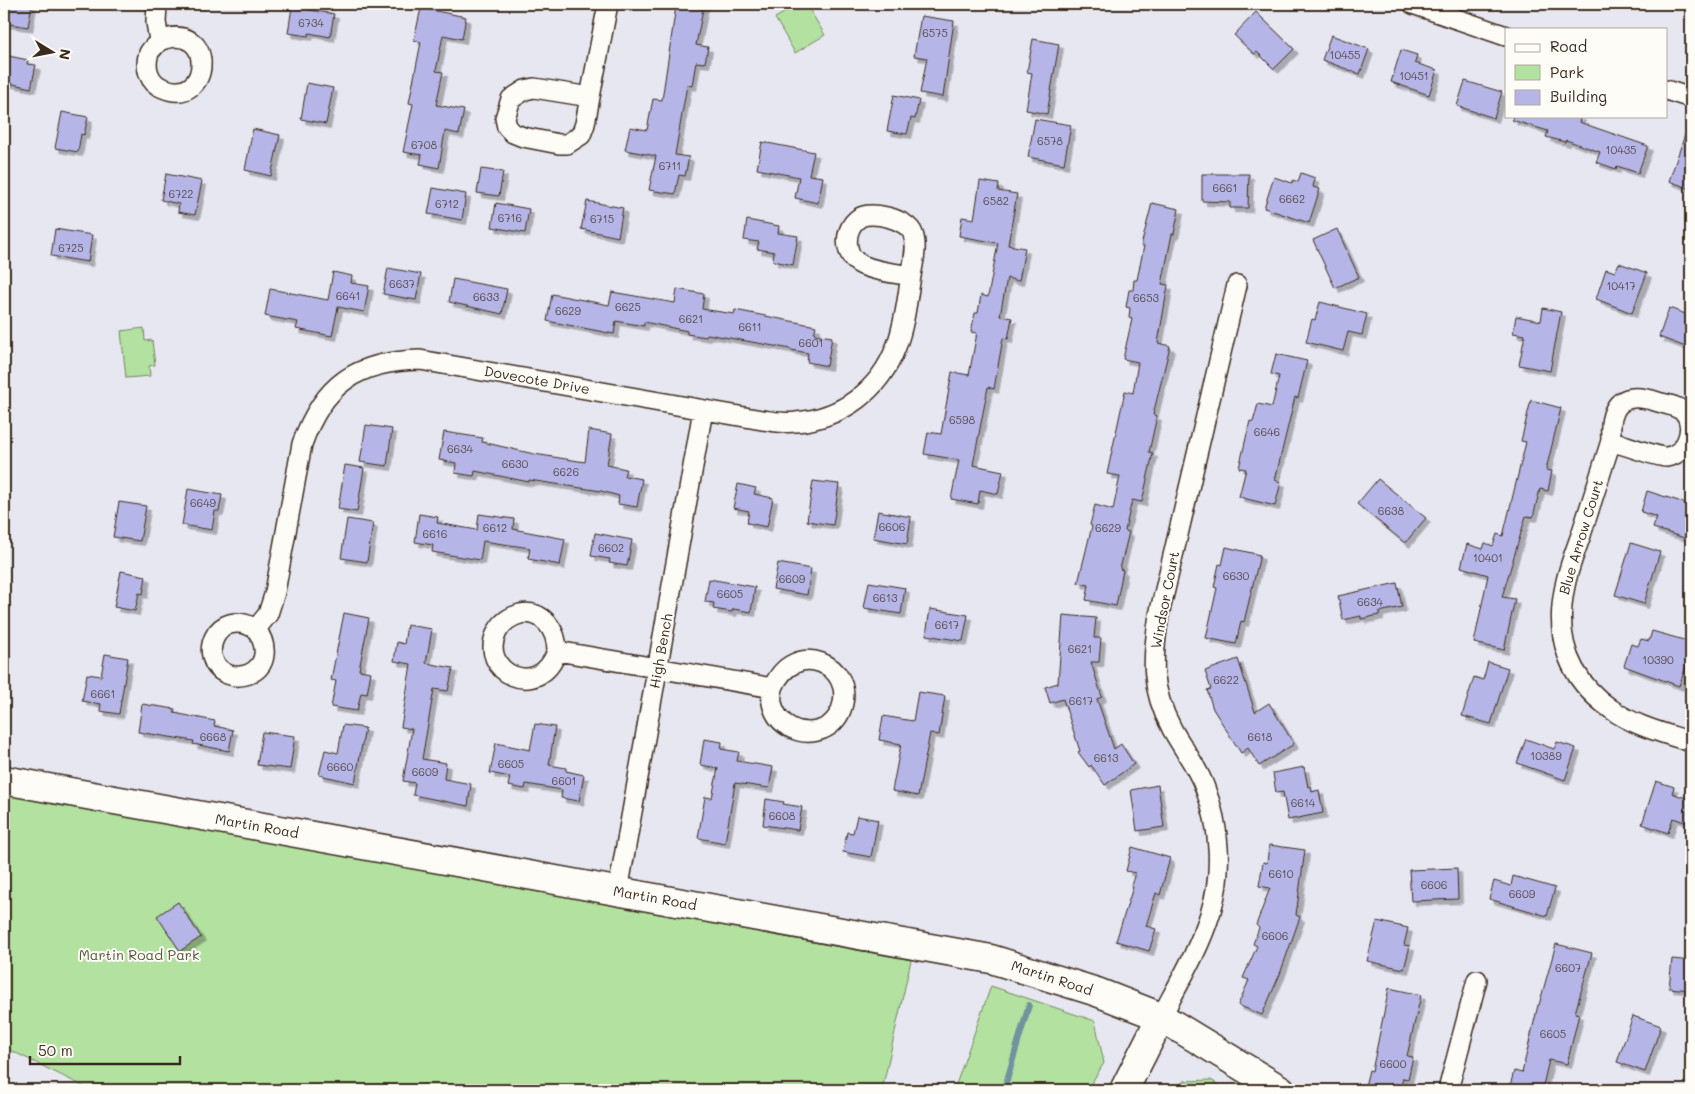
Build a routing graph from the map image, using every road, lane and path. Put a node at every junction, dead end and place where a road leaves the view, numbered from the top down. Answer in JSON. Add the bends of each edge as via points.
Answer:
{"nodes":[{"id":1,"x":157,"y":4,"type":"edge"},
{"id":2,"x":608,"y":4,"type":"edge"},
{"id":3,"x":1413,"y":4,"type":"edge"},
{"id":4,"x":1505,"y":36,"type":"edge"},
{"id":5,"x":159,"y":41,"type":"dead end"},
{"id":6,"x":1668,"y":91,"type":"edge"},
{"id":7,"x":590,"y":97,"type":"dead end"},
{"id":8,"x":1691,"y":98,"type":"edge"},
{"id":9,"x":910,"y":276,"type":"dead end"},
{"id":10,"x":1237,"y":285,"type":"dead end"},
{"id":11,"x":703,"y":410,"type":"junction"},
{"id":12,"x":1611,"y":441,"type":"dead end"},
{"id":13,"x":256,"y":629,"type":"dead end"},
{"id":14,"x":557,"y":651,"type":"dead end"},
{"id":15,"x":657,"y":669,"type":"junction"},
{"id":16,"x":772,"y":688,"type":"dead end"},
{"id":17,"x":1691,"y":742,"type":"edge"},
{"id":18,"x":4,"y":780,"type":"edge"},
{"id":19,"x":618,"y":891,"type":"junction"},
{"id":20,"x":1477,"y":980,"type":"dead end"},
{"id":21,"x":1161,"y":1017,"type":"junction"},
{"id":22,"x":1124,"y":1090,"type":"edge"},
{"id":23,"x":1281,"y":1090,"type":"edge"},
{"id":24,"x":1448,"y":1090,"type":"edge"}],
"edges":[{"from":1,"to":5,"type":"street"},
{"from":2,"to":7,"type":"street"},
{"from":3,"to":4,"type":"street"},
{"from":6,"to":8,"type":"street"},
{"from":9,"to":11,"type":"street","name":"Dovecote Drive","via":[[902,327],[891,360],[874,385],[857,401],[838,412],[794,423]]},
{"from":10,"to":21,"type":"street","name":"Windsor Court","via":[[1154,648],[1154,675],[1160,701],[1205,788],[1214,816],[1218,860],[1211,910],[1201,938]]},
{"from":11,"to":13,"type":"street","name":"Dovecote Drive","via":[[420,360],[398,360],[364,370],[332,391],[310,422],[302,444],[275,592],[268,614]]},
{"from":11,"to":15,"type":"street","name":"High Bench"},
{"from":12,"to":17,"type":"street","name":"Blue Arrow Court","via":[[1565,584],[1561,624],[1564,646],[1579,680],[1594,697],[1635,722]]},
{"from":14,"to":15,"type":"street"},
{"from":15,"to":16,"type":"street"},
{"from":15,"to":19,"type":"street","name":"High Bench"},
{"from":18,"to":19,"type":"street","name":"Martin Road"},
{"from":19,"to":21,"type":"street","name":"Martin Road","via":[[991,959],[1097,992]]},
{"from":20,"to":24,"type":"street"},
{"from":21,"to":22,"type":"street"},
{"from":21,"to":23,"type":"street","name":"Martin Road"}]}
